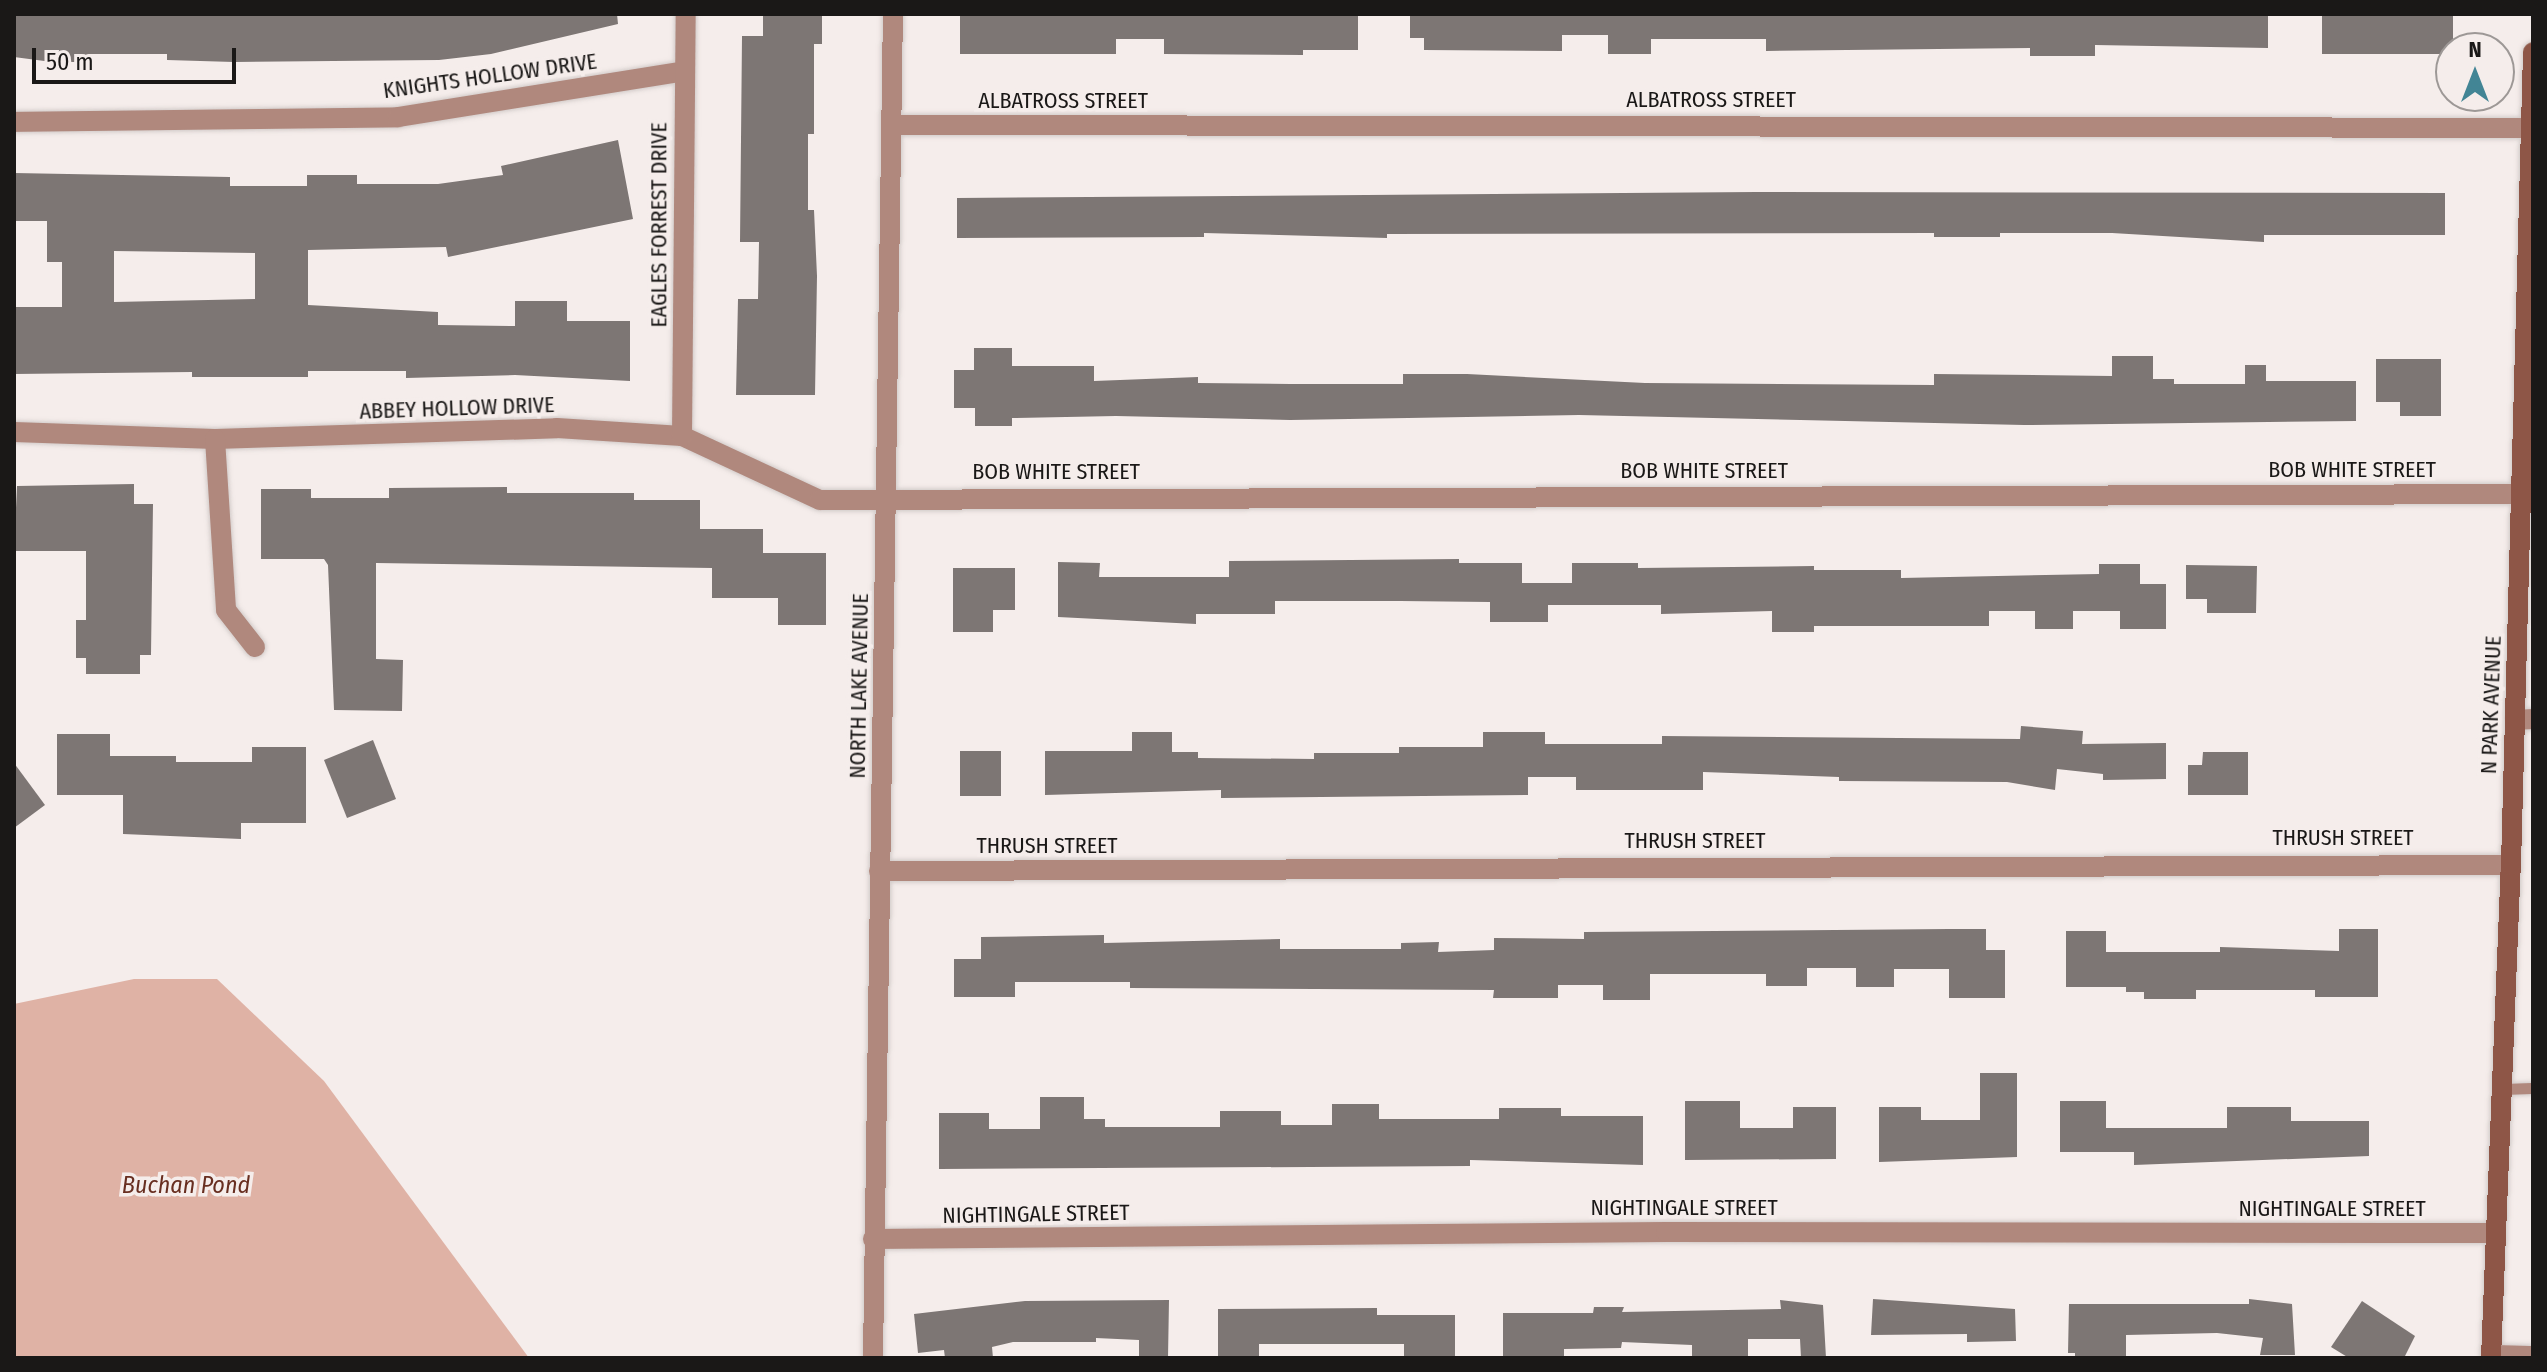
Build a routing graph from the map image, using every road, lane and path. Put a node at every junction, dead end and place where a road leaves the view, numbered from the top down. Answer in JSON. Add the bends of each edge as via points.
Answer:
{"nodes":[{"id":1,"x":686,"y":14,"type":"edge"},
{"id":2,"x":893,"y":14,"type":"edge"},
{"id":3,"x":2533,"y":52,"type":"edge"},
{"id":4,"x":684,"y":71,"type":"junction"},
{"id":5,"x":2532,"y":88,"type":"edge"},
{"id":6,"x":14,"y":122,"type":"edge"},
{"id":7,"x":892,"y":125,"type":"junction"},
{"id":8,"x":2531,"y":128,"type":"junction"},
{"id":9,"x":2528,"y":406,"type":"edge"},
{"id":10,"x":14,"y":432,"type":"edge"},
{"id":11,"x":682,"y":436,"type":"junction"},
{"id":12,"x":215,"y":439,"type":"junction"},
{"id":13,"x":2521,"y":494,"type":"junction"},
{"id":14,"x":887,"y":496,"type":"junction"},
{"id":15,"x":2527,"y":532,"type":"edge"},
{"id":16,"x":255,"y":647,"type":"dead end"},
{"id":17,"x":2524,"y":720,"type":"edge"},
{"id":18,"x":2511,"y":865,"type":"junction"},
{"id":19,"x":879,"y":871,"type":"junction"},
{"id":20,"x":2533,"y":1088,"type":"edge"},
{"id":21,"x":2502,"y":1089,"type":"junction"},
{"id":22,"x":2496,"y":1233,"type":"junction"},
{"id":23,"x":873,"y":1239,"type":"junction"},
{"id":24,"x":2533,"y":1351,"type":"edge"},
{"id":25,"x":2491,"y":1354,"type":"edge"},
{"id":26,"x":873,"y":1358,"type":"edge"}],
"edges":[{"from":1,"to":4,"type":"street","name":"EAGLES FORREST DRIVE"},
{"from":2,"to":7,"type":"street","name":"NORTH LAKE AVENUE"},
{"from":3,"to":5,"type":"main road","name":"N PARK AVENUE"},
{"from":4,"to":6,"type":"street","name":"KNIGHTS HOLLOW DRIVE","via":[[398,117]]},
{"from":4,"to":11,"type":"street","name":"EAGLES FORREST DRIVE"},
{"from":5,"to":8,"type":"main road","name":"N PARK AVENUE"},
{"from":7,"to":8,"type":"street","name":"ALBATROSS STREET"},
{"from":7,"to":14,"type":"street","name":"NORTH LAKE AVENUE"},
{"from":8,"to":9,"type":"main road","name":"N PARK AVENUE"},
{"from":9,"to":13,"type":"main road","name":"N PARK AVENUE"},
{"from":10,"to":12,"type":"street","name":"ABBEY HOLLOW DRIVE"},
{"from":11,"to":12,"type":"street","name":"ABBEY HOLLOW DRIVE","via":[[557,428]]},
{"from":11,"to":14,"type":"street","name":"ABBEY HOLLOW DRIVE","via":[[820,500]]},
{"from":12,"to":16,"type":"street","via":[[226,610]]},
{"from":13,"to":14,"type":"street","name":"BOB WHITE STREET"},
{"from":13,"to":15,"type":"main road","name":"N PARK AVENUE"},
{"from":14,"to":19,"type":"street","name":"NORTH LAKE AVENUE"},
{"from":15,"to":17,"type":"main road","name":"N PARK AVENUE"},
{"from":17,"to":18,"type":"main road","name":"N PARK AVENUE"},
{"from":18,"to":19,"type":"street","name":"THRUSH STREET"},
{"from":18,"to":21,"type":"main road","name":"N PARK AVENUE"},
{"from":19,"to":23,"type":"street","name":"NORTH LAKE AVENUE"},
{"from":20,"to":21,"type":"lane"},
{"from":21,"to":22,"type":"main road","name":"N PARK AVENUE"},
{"from":22,"to":23,"type":"street","name":"NIGHTINGALE STREET","via":[[1666,1232]]},
{"from":22,"to":25,"type":"main road","name":"N PARK AVENUE"},
{"from":23,"to":26,"type":"street","name":"NORTH LAKE AVENUE"},
{"from":24,"to":25,"type":"lane"}]}
